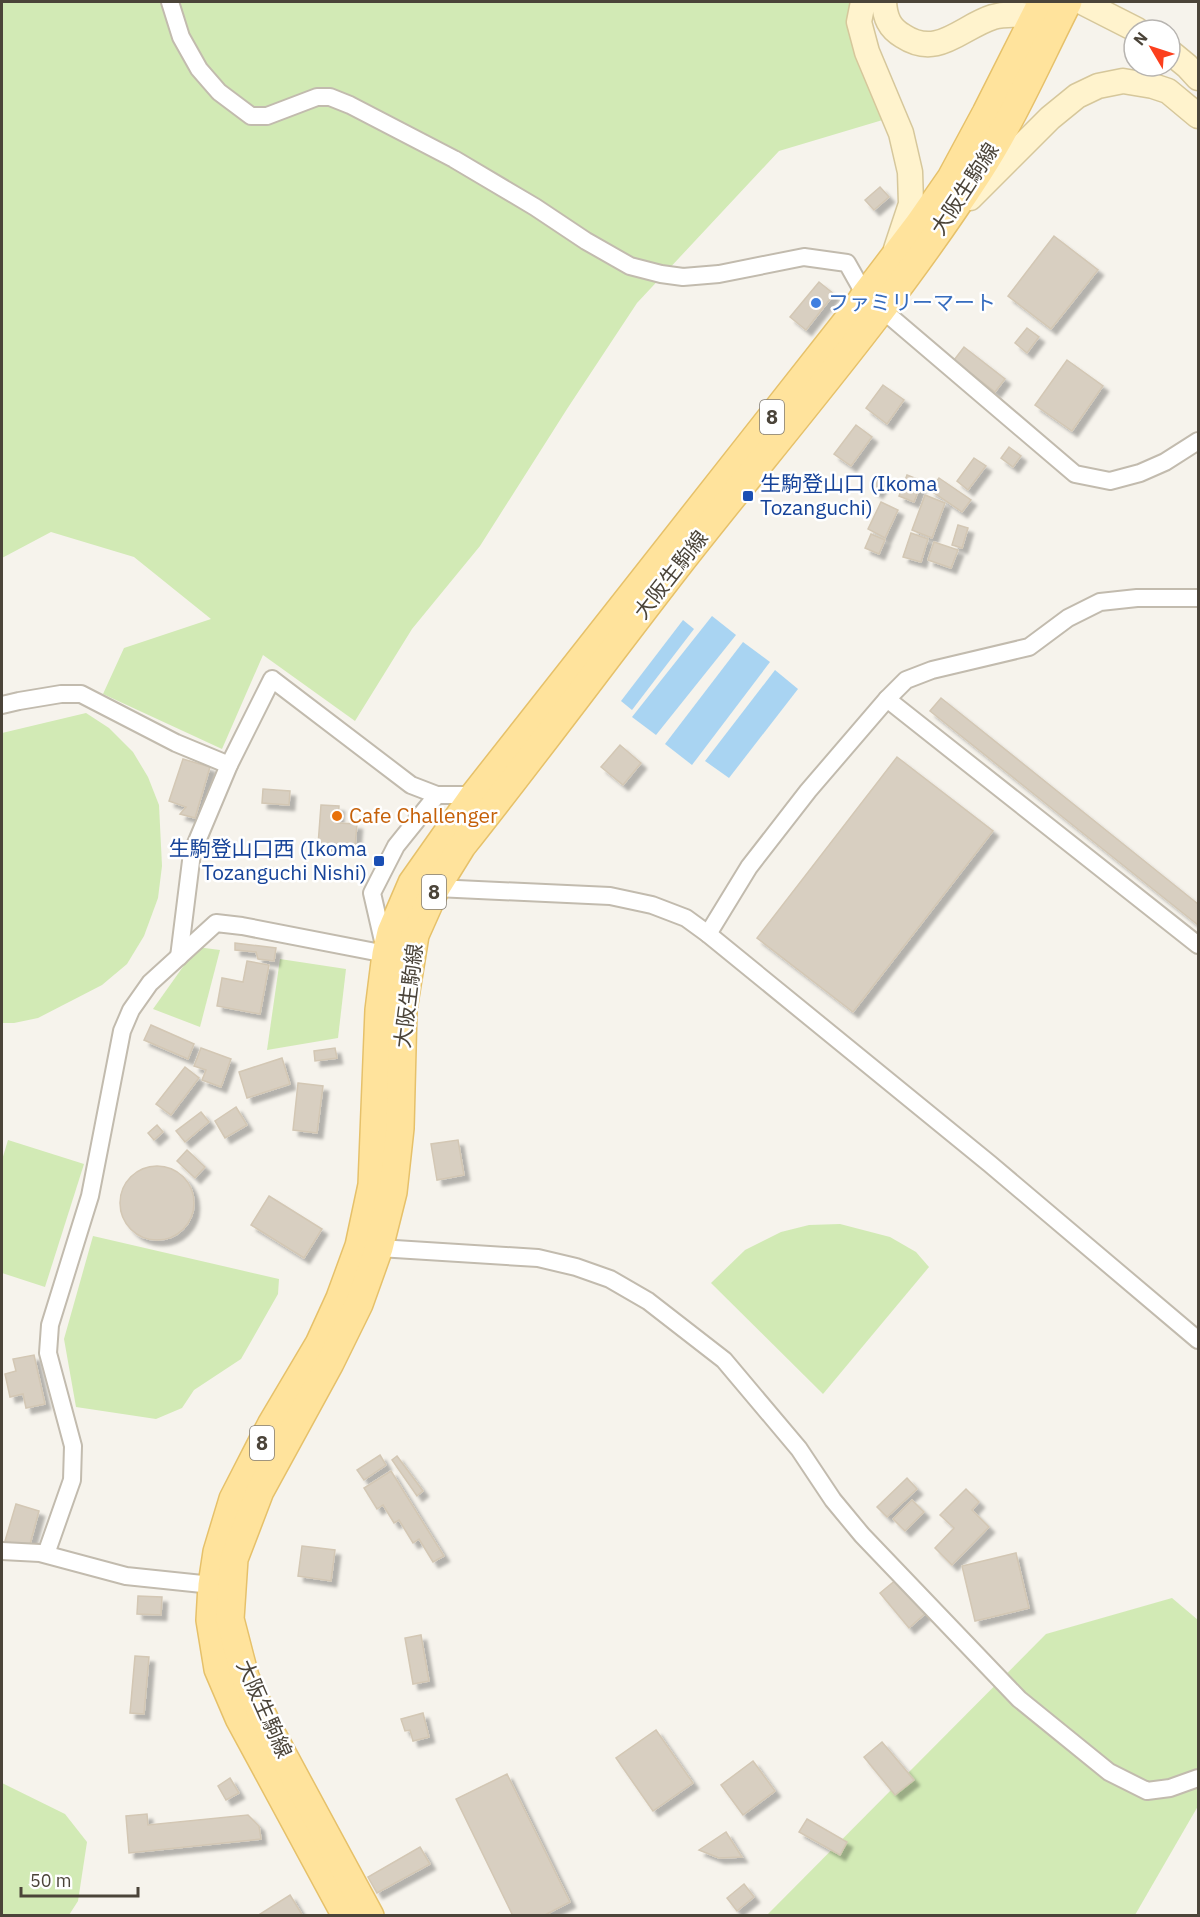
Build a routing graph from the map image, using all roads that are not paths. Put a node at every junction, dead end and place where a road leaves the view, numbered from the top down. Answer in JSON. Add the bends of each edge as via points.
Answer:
{"nodes":[{"id":1,"x":170,"y":2,"type":"edge"},
{"id":2,"x":863,"y":2,"type":"edge"},
{"id":3,"x":884,"y":2,"type":"edge"},
{"id":4,"x":1068,"y":2,"type":"edge"},
{"id":5,"x":1082,"y":2,"type":"edge"},
{"id":6,"x":1106,"y":6,"type":"edge"},
{"id":7,"x":1039,"y":9,"type":"edge"},
{"id":8,"x":1122,"y":18,"type":"edge"},
{"id":9,"x":1132,"y":18,"type":"edge"},
{"id":10,"x":1182,"y":50,"type":"edge"},
{"id":11,"x":1182,"y":62,"type":"edge"},
{"id":12,"x":1198,"y":64,"type":"edge"},
{"id":13,"x":1198,"y":78,"type":"edge"},
{"id":14,"x":1198,"y":116,"type":"edge"},
{"id":15,"x":941,"y":229,"type":"junction"},
{"id":16,"x":893,"y":260,"type":"junction"},
{"id":17,"x":873,"y":302,"type":"junction"},
{"id":18,"x":1198,"y":441,"type":"edge"},
{"id":19,"x":1198,"y":598,"type":"edge"},
{"id":20,"x":887,"y":699,"type":"junction"},
{"id":21,"x":2,"y":705,"type":"edge"},
{"id":22,"x":229,"y":765,"type":"junction"},
{"id":23,"x":437,"y":795,"type":"junction"},
{"id":24,"x":474,"y":795,"type":"junction"},
{"id":25,"x":436,"y":888,"type":"junction"},
{"id":26,"x":708,"y":934,"type":"junction"},
{"id":27,"x":1198,"y":945,"type":"edge"},
{"id":28,"x":386,"y":954,"type":"junction"},
{"id":29,"x":179,"y":957,"type":"junction"},
{"id":30,"x":379,"y":1248,"type":"junction"},
{"id":31,"x":1198,"y":1340,"type":"edge"},
{"id":32,"x":2,"y":1551,"type":"edge"},
{"id":33,"x":46,"y":1554,"type":"junction"},
{"id":34,"x":212,"y":1585,"type":"junction"},
{"id":35,"x":1198,"y":1778,"type":"edge"},
{"id":36,"x":346,"y":1916,"type":"edge"},
{"id":37,"x":370,"y":1916,"type":"edge"}],
"edges":[{"from":1,"to":17,"type":"street","via":[[181,37],[199,69],[219,92],[251,116],[267,117],[305,100],[330,98],[454,159],[630,266],[683,277],[804,257],[847,263]]},
{"from":2,"to":16,"type":"street","via":[[859,22],[867,52],[901,133],[910,172],[911,204]]},
{"from":3,"to":7,"type":"street","via":[[886,18],[895,32],[924,45],[941,43],[992,17]]},
{"from":4,"to":15,"type":"main road","name":"大阪生駒線","number":"8","via":[[980,171]]},
{"from":5,"to":6,"type":"street"},
{"from":6,"to":8,"type":"street"},
{"from":6,"to":9,"type":"street"},
{"from":7,"to":16,"type":"main road","name":"大阪生駒線","number":"8","via":[[951,178]]},
{"from":10,"to":12,"type":"street"},
{"from":11,"to":13,"type":"street"},
{"from":14,"to":15,"type":"street","via":[[1168,91],[1153,86],[1123,81],[1098,86],[1077,96],[1050,118]]},
{"from":15,"to":17,"type":"main road","name":"大阪生駒線","number":"8"},
{"from":16,"to":17,"type":"main road","name":"大阪生駒線","number":"8"},
{"from":17,"to":18,"type":"street","via":[[1075,474],[1110,481],[1140,473]]},
{"from":17,"to":24,"type":"main road","name":"大阪生駒線","number":"8","via":[[854,312]]},
{"from":17,"to":25,"type":"main road","name":"大阪生駒線","number":"8","via":[[680,563],[462,846]]},
{"from":19,"to":20,"type":"street","via":[[1100,602],[1068,618],[1029,647],[932,670],[906,680]]},
{"from":20,"to":26,"type":"street","via":[[749,867]]},
{"from":20,"to":27,"type":"street"},
{"from":21,"to":22,"type":"street","via":[[81,694],[176,743]]},
{"from":22,"to":23,"type":"street","via":[[272,680],[411,786]]},
{"from":22,"to":29,"type":"street","via":[[192,853]]},
{"from":23,"to":24,"type":"street"},
{"from":23,"to":28,"type":"street","via":[[396,846],[372,893]]},
{"from":24,"to":28,"type":"main road","name":"大阪生駒線","number":"8","via":[[412,883]]},
{"from":25,"to":26,"type":"street","via":[[610,896],[652,905],[686,918]]},
{"from":25,"to":30,"type":"main road","name":"大阪生駒線","number":"8","via":[[415,935],[405,998],[400,1128],[393,1192]]},
{"from":26,"to":31,"type":"street"},
{"from":28,"to":29,"type":"street","via":[[216,923]]},
{"from":28,"to":34,"type":"main road","name":"大阪生駒線","number":"8","via":[[379,1010],[372,1185],[359,1246],[319,1344],[233,1499]]},
{"from":29,"to":33,"type":"street","via":[[150,983],[122,1031],[90,1196],[50,1325],[48,1353],[73,1446],[72,1480]]},
{"from":30,"to":35,"type":"street","via":[[538,1258],[610,1279],[648,1301],[723,1360],[799,1449],[832,1500],[862,1535],[1019,1699],[1109,1772],[1147,1791]]},
{"from":30,"to":37,"type":"main road","name":"大阪生駒線","number":"8","via":[[350,1323],[260,1491],[234,1559],[230,1619],[245,1677],[269,1729]]},
{"from":32,"to":33,"type":"street"},
{"from":33,"to":34,"type":"street","via":[[126,1576]]},
{"from":34,"to":36,"type":"main road","name":"大阪生駒線","number":"8","via":[[210,1620],[218,1669],[239,1718]]}]}
